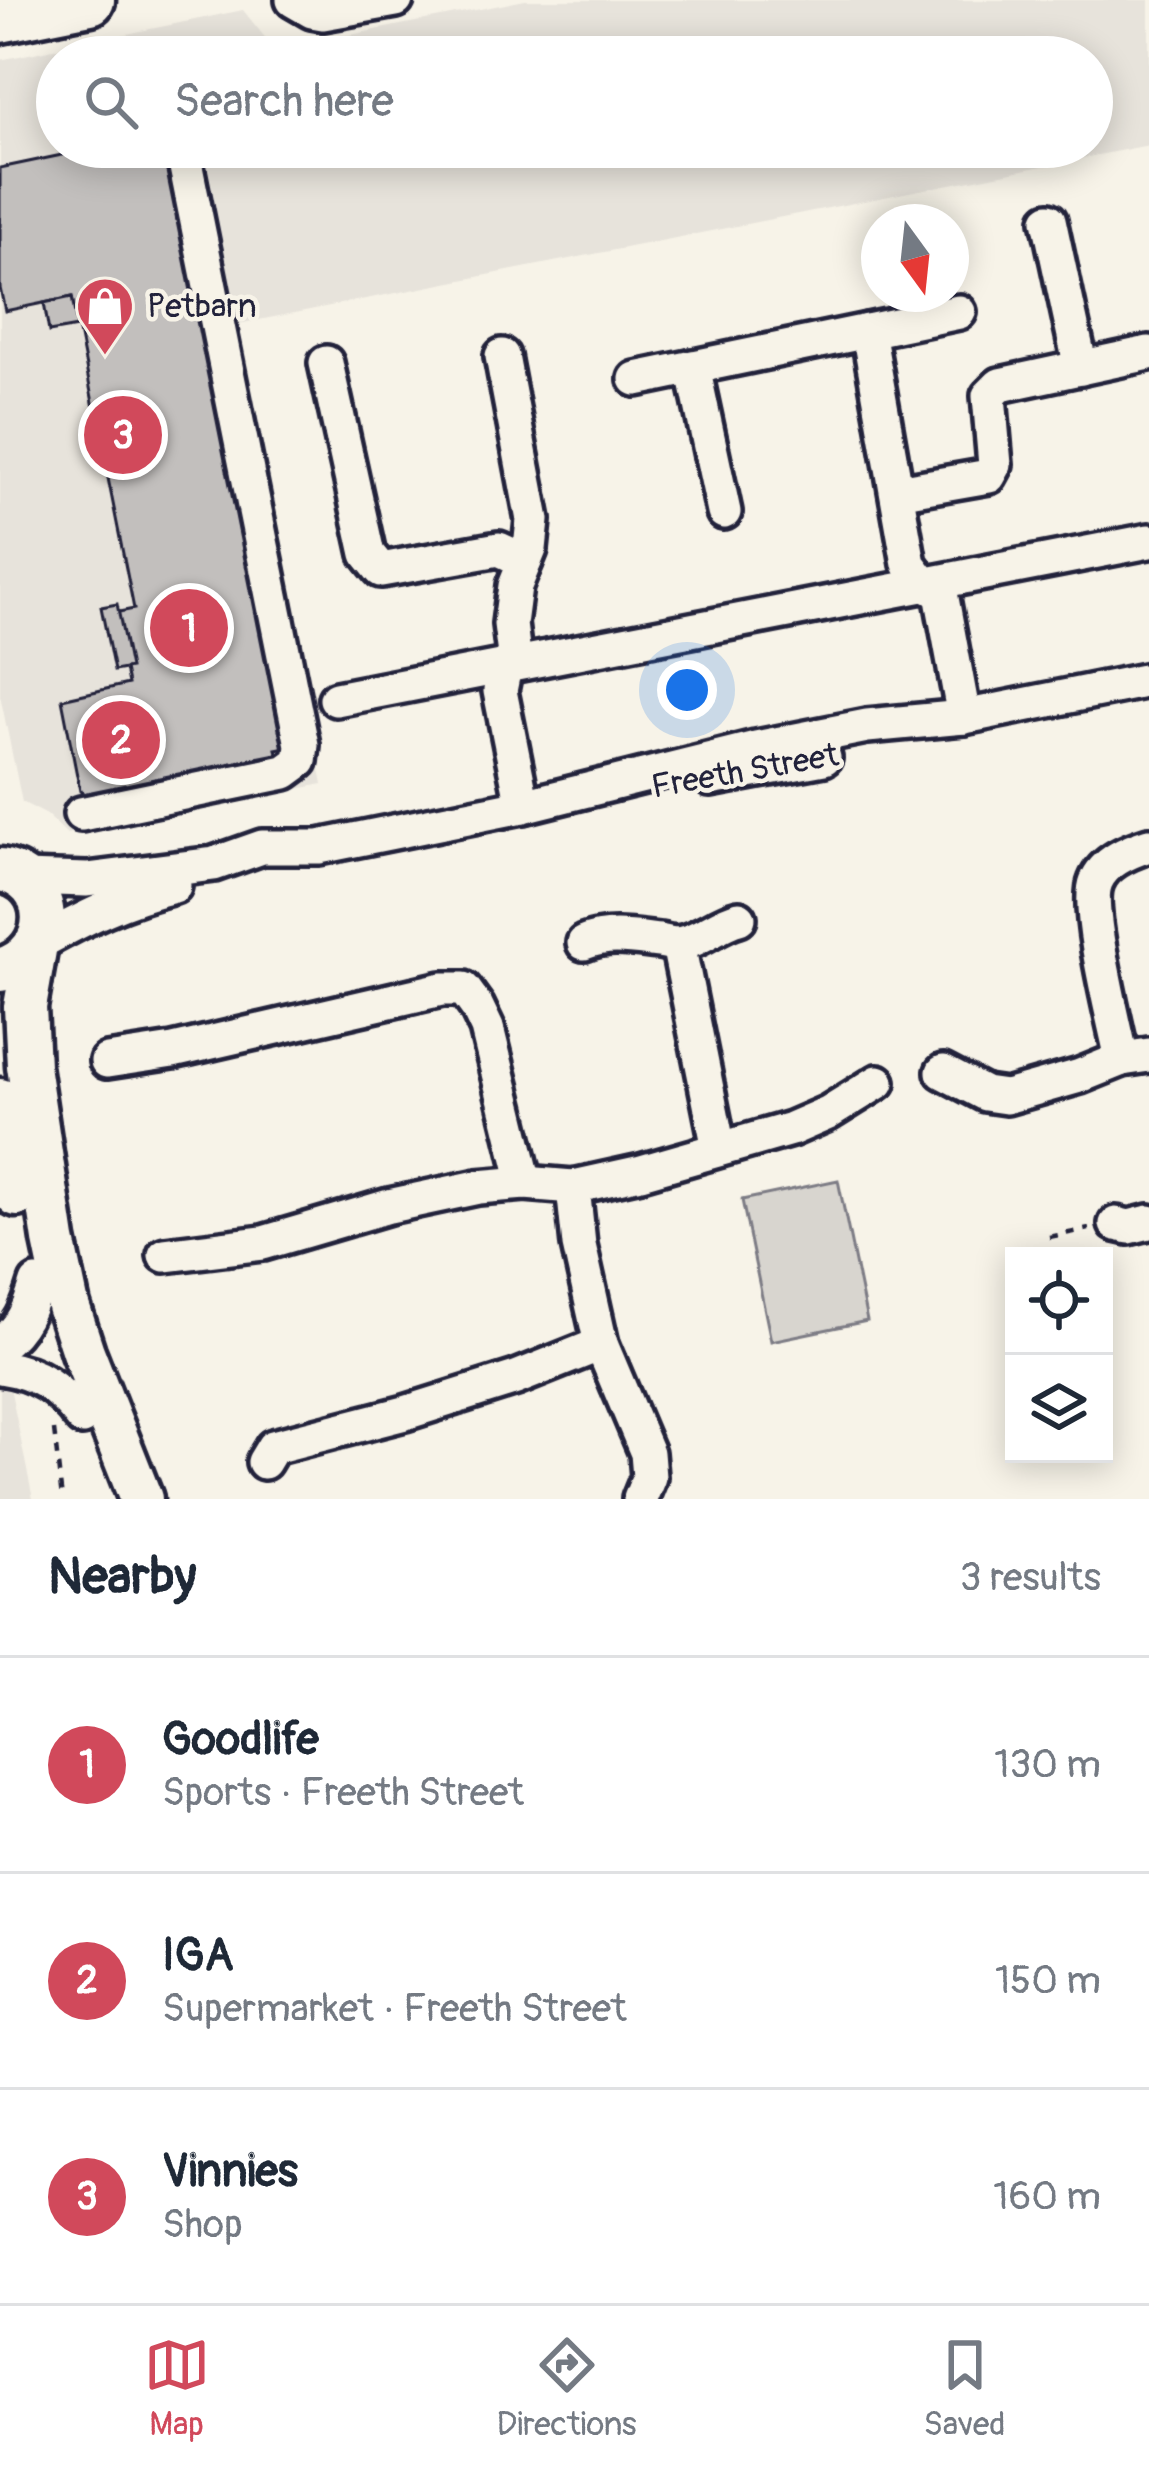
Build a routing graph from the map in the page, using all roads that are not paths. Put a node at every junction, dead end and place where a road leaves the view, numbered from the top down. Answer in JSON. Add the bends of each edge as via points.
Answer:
{"nodes":[{"id":1,"x":90,"y":0,"type":"edge"},
{"id":2,"x":292,"y":0,"type":"edge"},
{"id":3,"x":396,"y":0,"type":"edge"},
{"id":4,"x":0,"y":18,"type":"edge"},
{"id":5,"x":186,"y":168,"type":"edge"},
{"id":6,"x":1049,"y":220,"type":"dead end"},
{"id":7,"x":959,"y":312,"type":"dead end"},
{"id":8,"x":868,"y":331,"type":"junction"},
{"id":9,"x":1149,"y":353,"type":"edge"},
{"id":10,"x":502,"y":356,"type":"dead end"},
{"id":11,"x":326,"y":363,"type":"dead end"},
{"id":12,"x":693,"y":367,"type":"junction"},
{"id":13,"x":1081,"y":368,"type":"junction"},
{"id":14,"x":636,"y":379,"type":"dead end"},
{"id":15,"x":896,"y":492,"type":"junction"},
{"id":16,"x":724,"y":512,"type":"dead end"},
{"id":17,"x":1149,"y":541,"type":"edge"},
{"id":18,"x":525,"y":561,"type":"junction"},
{"id":19,"x":924,"y":584,"type":"junction"},
{"id":20,"x":505,"y":666,"type":"junction"},
{"id":21,"x":1149,"y":680,"type":"edge"},
{"id":22,"x":336,"y":699,"type":"dead end"},
{"id":23,"x":964,"y":718,"type":"junction"},
{"id":24,"x":523,"y":806,"type":"junction"},
{"id":25,"x":81,"y":814,"type":"dead end"},
{"id":26,"x":1149,"y":845,"type":"edge"},
{"id":27,"x":319,"y":848,"type":"junction"},
{"id":28,"x":11,"y":867,"type":"edge"},
{"id":29,"x":739,"y":917,"type":"dead end"},
{"id":30,"x":584,"y":943,"type":"dead end"},
{"id":31,"x":678,"y":944,"type":"junction"},
{"id":32,"x":24,"y":954,"type":"edge"},
{"id":33,"x":1136,"y":1057,"type":"edge"},
{"id":34,"x":107,"y":1061,"type":"dead end"},
{"id":35,"x":943,"y":1072,"type":"dead end"},
{"id":36,"x":878,"y":1082,"type":"dead end"},
{"id":37,"x":0,"y":1100,"type":"edge"},
{"id":38,"x":719,"y":1149,"type":"junction"},
{"id":39,"x":525,"y":1183,"type":"junction"},
{"id":40,"x":573,"y":1186,"type":"junction"},
{"id":41,"x":165,"y":1255,"type":"dead end"},
{"id":42,"x":37,"y":1283,"type":"junction"},
{"id":43,"x":601,"y":1344,"type":"junction"},
{"id":44,"x":0,"y":1345,"type":"edge"},
{"id":45,"x":0,"y":1367,"type":"edge"},
{"id":46,"x":82,"y":1418,"type":"junction"},
{"id":47,"x":264,"y":1462,"type":"dead end"},
{"id":48,"x":113,"y":1499,"type":"edge"},
{"id":49,"x":141,"y":1499,"type":"edge"},
{"id":50,"x":640,"y":1499,"type":"edge"}],
"edges":[{"from":1,"to":4,"type":"highway"},
{"from":2,"to":3,"type":"street","via":[[323,13]]},
{"from":5,"to":25,"type":"street","via":[[300,761],[284,772]]},
{"from":6,"to":13,"type":"street"},
{"from":7,"to":8,"type":"street"},
{"from":8,"to":12,"type":"street"},
{"from":8,"to":15,"type":"street"},
{"from":9,"to":13,"type":"street"},
{"from":10,"to":18,"type":"street","via":[[533,520]]},
{"from":11,"to":18,"type":"street","via":[[368,554],[381,570],[499,549]]},
{"from":12,"to":14,"type":"street"},
{"from":12,"to":16,"type":"street"},
{"from":13,"to":15,"type":"street","via":[[1000,386],[989,396],[989,476]]},
{"from":15,"to":19,"type":"street","via":[[909,564]]},
{"from":17,"to":19,"type":"street"},
{"from":18,"to":20,"type":"street","via":[[514,586],[514,655]]},
{"from":19,"to":20,"type":"street"},
{"from":19,"to":23,"type":"street","via":[[941,593]]},
{"from":20,"to":22,"type":"street"},
{"from":20,"to":24,"type":"street","via":[[500,691]]},
{"from":21,"to":23,"type":"street","name":"Freeth Street"},
{"from":23,"to":24,"type":"street","name":"Freeth Street","via":[[895,722],[844,742],[723,755]]},
{"from":24,"to":27,"type":"street","name":"Freeth Street"},
{"from":26,"to":33,"type":"street","via":[[1106,867],[1092,908]]},
{"from":27,"to":28,"type":"street","name":"Freeth Street","via":[[262,847],[214,864],[87,880]]},
{"from":27,"to":32,"type":"street","name":"Freeth Street","via":[[277,868],[134,895]]},
{"from":28,"to":32,"type":"main road","via":[[41,908],[43,923]]},
{"from":29,"to":31,"type":"street"},
{"from":30,"to":31,"type":"street","via":[[622,937]]},
{"from":31,"to":38,"type":"street"},
{"from":32,"to":49,"type":"main road","via":[[28,1066],[54,1240],[77,1335]]},
{"from":33,"to":35,"type":"street","via":[[1006,1096]]},
{"from":34,"to":39,"type":"street","via":[[464,989],[488,1028]]},
{"from":36,"to":38,"type":"street","via":[[791,1129]]},
{"from":37,"to":42,"type":"main road"},
{"from":38,"to":40,"type":"street"},
{"from":39,"to":40,"type":"street"},
{"from":39,"to":41,"type":"street","via":[[411,1201],[263,1243]]},
{"from":40,"to":43,"type":"street"},
{"from":42,"to":44,"type":"street","via":[[18,1330]]},
{"from":42,"to":46,"type":"main road"},
{"from":43,"to":47,"type":"street","via":[[405,1413],[273,1447]]},
{"from":43,"to":50,"type":"street","via":[[647,1454],[650,1477]]},
{"from":45,"to":46,"type":"street","via":[[34,1374]]},
{"from":46,"to":48,"type":"main road"}]}
